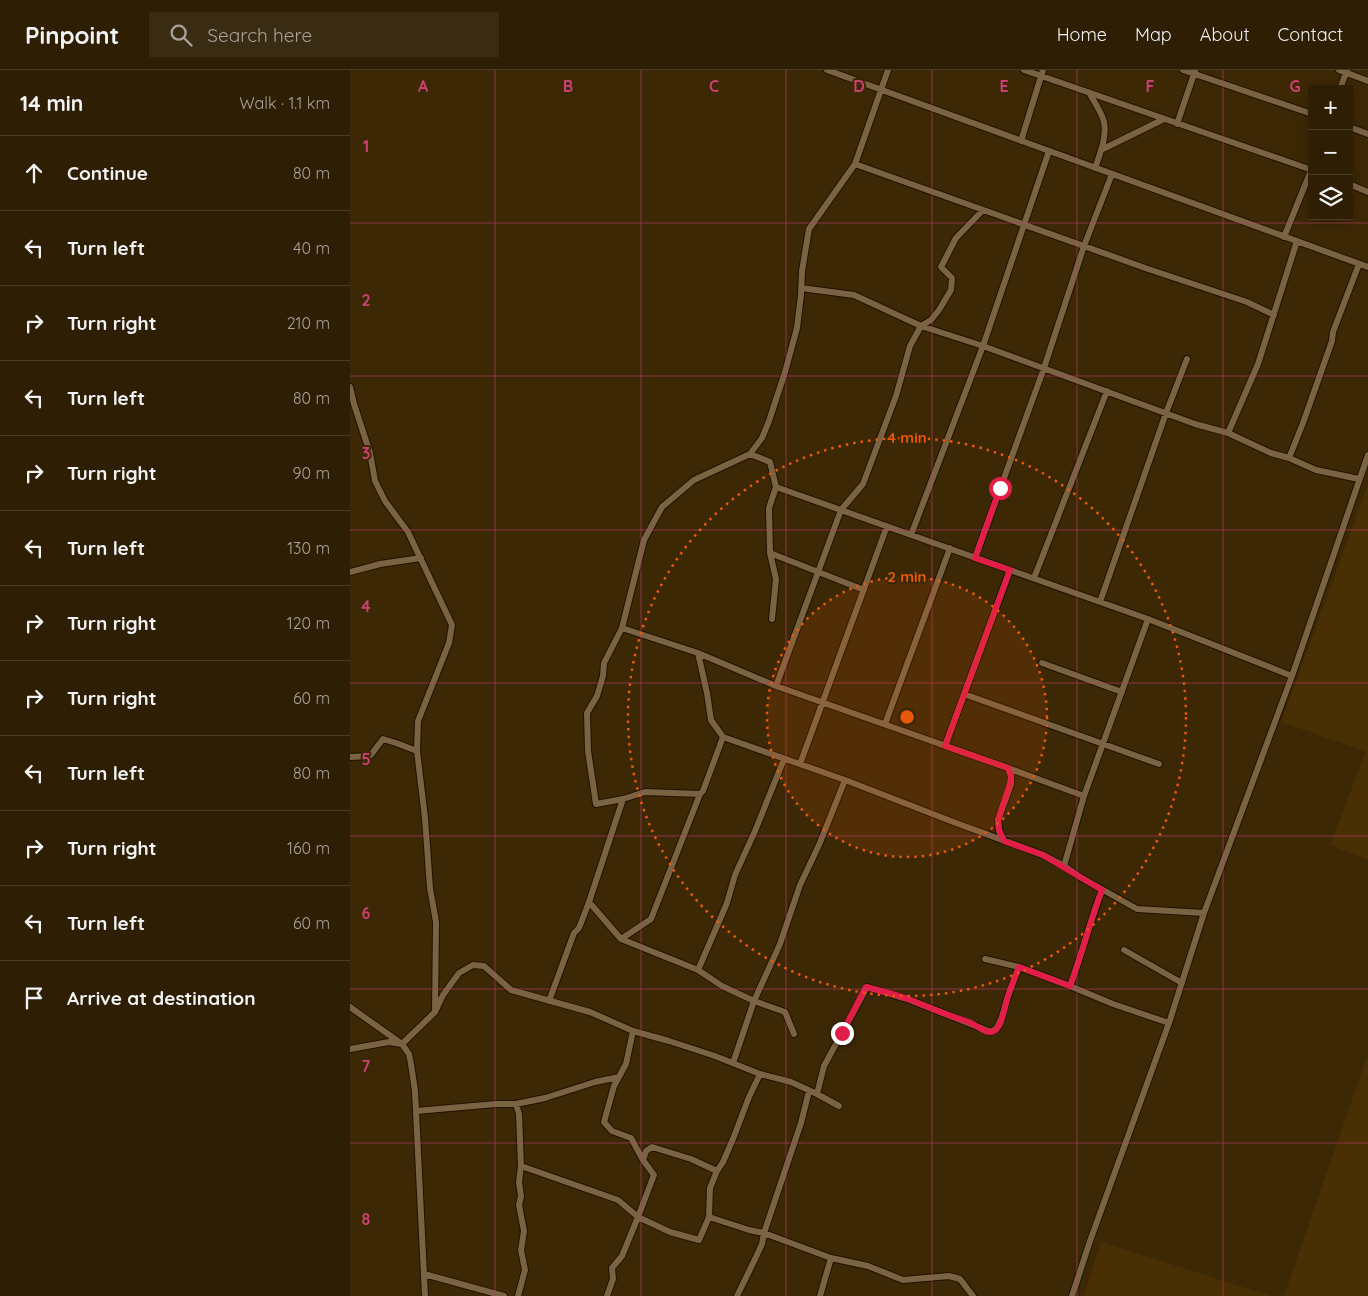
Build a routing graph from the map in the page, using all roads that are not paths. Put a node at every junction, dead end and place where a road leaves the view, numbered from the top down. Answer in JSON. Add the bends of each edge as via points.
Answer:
{"nodes":[{"id":1,"x":827,"y":70,"type":"edge"},
{"id":2,"x":888,"y":70,"type":"edge"},
{"id":3,"x":1024,"y":70,"type":"edge"},
{"id":4,"x":1183,"y":70,"type":"edge"},
{"id":5,"x":1344,"y":71,"type":"edge"},
{"id":6,"x":1195,"y":72,"type":"edge"},
{"id":7,"x":1042,"y":73,"type":"edge"},
{"id":8,"x":1368,"y":81,"type":"edge"},
{"id":9,"x":1341,"y":85,"type":"edge"},
{"id":10,"x":881,"y":90,"type":"junction"},
{"id":11,"x":1090,"y":94,"type":"junction"},
{"id":12,"x":1308,"y":113,"type":"edge"},
{"id":13,"x":1164,"y":120,"type":"junction"},
{"id":14,"x":1177,"y":124,"type":"junction"},
{"id":15,"x":1353,"y":128,"type":"edge"},
{"id":16,"x":1368,"y":134,"type":"edge"},
{"id":17,"x":1021,"y":141,"type":"junction"},
{"id":18,"x":1101,"y":150,"type":"junction"},
{"id":19,"x":1049,"y":151,"type":"junction"},
{"id":20,"x":855,"y":164,"type":"junction"},
{"id":21,"x":1095,"y":168,"type":"junction"},
{"id":22,"x":1308,"y":168,"type":"edge"},
{"id":23,"x":1112,"y":174,"type":"junction"},
{"id":24,"x":1309,"y":175,"type":"edge"},
{"id":25,"x":1353,"y":186,"type":"edge"},
{"id":26,"x":1368,"y":192,"type":"edge"},
{"id":27,"x":983,"y":210,"type":"junction"},
{"id":28,"x":1023,"y":225,"type":"junction"},
{"id":29,"x":1284,"y":237,"type":"junction"},
{"id":30,"x":1297,"y":242,"type":"junction"},
{"id":31,"x":1084,"y":246,"type":"junction"},
{"id":32,"x":1359,"y":264,"type":"junction"},
{"id":33,"x":1368,"y":267,"type":"edge"},
{"id":34,"x":801,"y":288,"type":"junction"},
{"id":35,"x":1274,"y":314,"type":"junction"},
{"id":36,"x":921,"y":326,"type":"junction"},
{"id":37,"x":983,"y":346,"type":"junction"},
{"id":38,"x":1187,"y":359,"type":"dead end"},
{"id":39,"x":1044,"y":368,"type":"junction"},
{"id":40,"x":350,"y":387,"type":"edge"},
{"id":41,"x":1107,"y":391,"type":"junction"},
{"id":42,"x":353,"y":411,"type":"edge"},
{"id":43,"x":1166,"y":413,"type":"junction"},
{"id":44,"x":1228,"y":433,"type":"junction"},
{"id":45,"x":750,"y":454,"type":"junction"},
{"id":46,"x":1368,"y":455,"type":"edge"},
{"id":47,"x":1289,"y":458,"type":"junction"},
{"id":48,"x":1359,"y":479,"type":"junction"},
{"id":49,"x":776,"y":487,"type":"junction"},
{"id":50,"x":841,"y":510,"type":"junction"},
{"id":51,"x":887,"y":526,"type":"junction"},
{"id":52,"x":911,"y":535,"type":"junction"},
{"id":53,"x":950,"y":548,"type":"junction"},
{"id":54,"x":770,"y":553,"type":"junction"},
{"id":55,"x":420,"y":558,"type":"junction"},
{"id":56,"x":975,"y":558,"type":"junction"},
{"id":57,"x":1010,"y":570,"type":"junction"},
{"id":58,"x":350,"y":572,"type":"edge"},
{"id":59,"x":818,"y":572,"type":"junction"},
{"id":60,"x":1034,"y":578,"type":"junction"},
{"id":61,"x":864,"y":590,"type":"junction"},
{"id":62,"x":1100,"y":602,"type":"junction"},
{"id":63,"x":772,"y":619,"type":"dead end"},
{"id":64,"x":1148,"y":619,"type":"junction"},
{"id":65,"x":622,"y":628,"type":"junction"},
{"id":66,"x":698,"y":652,"type":"junction"},
{"id":67,"x":1042,"y":663,"type":"dead end"},
{"id":68,"x":1292,"y":676,"type":"junction"},
{"id":69,"x":776,"y":686,"type":"junction"},
{"id":70,"x":1122,"y":692,"type":"junction"},
{"id":71,"x":964,"y":694,"type":"junction"},
{"id":72,"x":823,"y":702,"type":"junction"},
{"id":73,"x":885,"y":724,"type":"junction"},
{"id":74,"x":723,"y":737,"type":"junction"},
{"id":75,"x":1103,"y":744,"type":"junction"},
{"id":76,"x":945,"y":746,"type":"junction"},
{"id":77,"x":417,"y":751,"type":"junction"},
{"id":78,"x":350,"y":757,"type":"edge"},
{"id":79,"x":784,"y":759,"type":"junction"},
{"id":80,"x":800,"y":764,"type":"junction"},
{"id":81,"x":1158,"y":764,"type":"dead end"},
{"id":82,"x":1008,"y":768,"type":"junction"},
{"id":83,"x":845,"y":780,"type":"junction"},
{"id":84,"x":700,"y":794,"type":"junction"},
{"id":85,"x":1084,"y":796,"type":"junction"},
{"id":86,"x":623,"y":799,"type":"junction"},
{"id":87,"x":1004,"y":841,"type":"junction"},
{"id":88,"x":1064,"y":866,"type":"junction"},
{"id":89,"x":1102,"y":890,"type":"junction"},
{"id":90,"x":588,"y":902,"type":"junction"},
{"id":91,"x":1204,"y":913,"type":"junction"},
{"id":92,"x":620,"y":939,"type":"junction"},
{"id":93,"x":1124,"y":950,"type":"dead end"},
{"id":94,"x":985,"y":958,"type":"dead end"},
{"id":95,"x":1019,"y":967,"type":"junction"},
{"id":96,"x":698,"y":970,"type":"junction"},
{"id":97,"x":1182,"y":983,"type":"junction"},
{"id":98,"x":1070,"y":986,"type":"junction"},
{"id":99,"x":549,"y":1001,"type":"junction"},
{"id":100,"x":754,"y":1001,"type":"junction"},
{"id":101,"x":350,"y":1007,"type":"edge"},
{"id":102,"x":435,"y":1012,"type":"junction"},
{"id":103,"x":1169,"y":1023,"type":"junction"},
{"id":104,"x":633,"y":1031,"type":"junction"},
{"id":105,"x":794,"y":1034,"type":"dead end"},
{"id":106,"x":402,"y":1044,"type":"junction"},
{"id":107,"x":350,"y":1050,"type":"edge"},
{"id":108,"x":733,"y":1063,"type":"junction"},
{"id":109,"x":760,"y":1074,"type":"junction"},
{"id":110,"x":619,"y":1077,"type":"junction"},
{"id":111,"x":809,"y":1091,"type":"junction"},
{"id":112,"x":817,"y":1094,"type":"junction"},
{"id":113,"x":516,"y":1104,"type":"junction"},
{"id":114,"x":839,"y":1106,"type":"dead end"},
{"id":115,"x":416,"y":1111,"type":"junction"},
{"id":116,"x":643,"y":1160,"type":"junction"},
{"id":117,"x":521,"y":1166,"type":"junction"},
{"id":118,"x":717,"y":1170,"type":"junction"},
{"id":119,"x":638,"y":1217,"type":"junction"},
{"id":120,"x":710,"y":1217,"type":"junction"},
{"id":121,"x":764,"y":1233,"type":"junction"},
{"id":122,"x":831,"y":1258,"type":"junction"},
{"id":123,"x":424,"y":1274,"type":"junction"},
{"id":124,"x":425,"y":1296,"type":"edge"},
{"id":125,"x":504,"y":1296,"type":"edge"},
{"id":126,"x":518,"y":1296,"type":"edge"},
{"id":127,"x":607,"y":1296,"type":"edge"},
{"id":128,"x":737,"y":1296,"type":"edge"},
{"id":129,"x":820,"y":1296,"type":"edge"},
{"id":130,"x":973,"y":1296,"type":"edge"},
{"id":131,"x":1072,"y":1296,"type":"edge"}],
"edges":[{"from":1,"to":10,"type":"street"},
{"from":2,"to":10,"type":"street"},
{"from":3,"to":7,"type":"street"},
{"from":4,"to":6,"type":"street"},
{"from":5,"to":8,"type":"street"},
{"from":5,"to":9,"type":"street"},
{"from":6,"to":12,"type":"street"},
{"from":6,"to":14,"type":"street"},
{"from":7,"to":11,"type":"street"},
{"from":7,"to":17,"type":"street"},
{"from":10,"to":17,"type":"street"},
{"from":10,"to":20,"type":"street"},
{"from":11,"to":13,"type":"street"},
{"from":11,"to":18,"type":"street","via":[[1104,121]]},
{"from":13,"to":14,"type":"street"},
{"from":13,"to":18,"type":"street"},
{"from":14,"to":22,"type":"street"},
{"from":15,"to":16,"type":"street"},
{"from":17,"to":19,"type":"street"},
{"from":18,"to":21,"type":"street"},
{"from":19,"to":21,"type":"street"},
{"from":19,"to":28,"type":"street"},
{"from":20,"to":27,"type":"street"},
{"from":20,"to":34,"type":"street","via":[[809,229]]},
{"from":21,"to":23,"type":"street"},
{"from":23,"to":29,"type":"street"},
{"from":23,"to":31,"type":"street"},
{"from":24,"to":29,"type":"street"},
{"from":25,"to":26,"type":"street"},
{"from":27,"to":28,"type":"street"},
{"from":27,"to":36,"type":"street","via":[[956,238],[941,267],[952,278],[951,290],[931,320]]},
{"from":28,"to":31,"type":"street"},
{"from":28,"to":37,"type":"street"},
{"from":29,"to":30,"type":"street"},
{"from":30,"to":32,"type":"street"},
{"from":30,"to":35,"type":"street"},
{"from":31,"to":35,"type":"street"},
{"from":31,"to":39,"type":"street"},
{"from":32,"to":33,"type":"street"},
{"from":32,"to":47,"type":"street"},
{"from":34,"to":36,"type":"street","via":[[854,296]]},
{"from":34,"to":45,"type":"street","via":[[797,328],[785,372],[762,438]]},
{"from":35,"to":44,"type":"street","via":[[1258,364]]},
{"from":36,"to":37,"type":"street"},
{"from":36,"to":50,"type":"street","via":[[910,346],[896,396],[864,484]]},
{"from":37,"to":39,"type":"street"},
{"from":37,"to":52,"type":"street"},
{"from":38,"to":43,"type":"street"},
{"from":39,"to":41,"type":"street"},
{"from":39,"to":56,"type":"street"},
{"from":40,"to":42,"type":"street"},
{"from":41,"to":43,"type":"street"},
{"from":41,"to":60,"type":"street"},
{"from":42,"to":55,"type":"street","via":[[370,454],[375,481],[408,532]]},
{"from":43,"to":44,"type":"street"},
{"from":43,"to":62,"type":"street"},
{"from":44,"to":47,"type":"street"},
{"from":45,"to":49,"type":"street","via":[[770,462]]},
{"from":45,"to":65,"type":"street","via":[[694,480],[662,507],[644,540]]},
{"from":46,"to":48,"type":"street"},
{"from":47,"to":48,"type":"street","via":[[1316,470]]},
{"from":48,"to":68,"type":"street"},
{"from":49,"to":50,"type":"street"},
{"from":49,"to":54,"type":"street","via":[[769,508]]},
{"from":50,"to":51,"type":"street"},
{"from":50,"to":59,"type":"street"},
{"from":51,"to":52,"type":"street"},
{"from":51,"to":61,"type":"street"},
{"from":52,"to":53,"type":"street"},
{"from":53,"to":56,"type":"street"},
{"from":53,"to":73,"type":"street"},
{"from":54,"to":59,"type":"street"},
{"from":54,"to":63,"type":"street","via":[[776,579]]},
{"from":55,"to":58,"type":"street"},
{"from":55,"to":77,"type":"street","via":[[452,625],[447,650],[418,721]]},
{"from":56,"to":57,"type":"street"},
{"from":57,"to":60,"type":"street"},
{"from":57,"to":71,"type":"street"},
{"from":59,"to":61,"type":"street"},
{"from":59,"to":69,"type":"street"},
{"from":60,"to":62,"type":"street"},
{"from":61,"to":72,"type":"street"},
{"from":62,"to":64,"type":"street"},
{"from":64,"to":68,"type":"street"},
{"from":64,"to":70,"type":"street"},
{"from":65,"to":66,"type":"street"},
{"from":65,"to":86,"type":"street","via":[[604,663],[597,696],[587,713],[588,751],[596,804]]},
{"from":66,"to":69,"type":"street"},
{"from":66,"to":74,"type":"street","via":[[711,720]]},
{"from":67,"to":70,"type":"street"},
{"from":68,"to":91,"type":"street"},
{"from":69,"to":72,"type":"street"},
{"from":70,"to":75,"type":"street"},
{"from":71,"to":75,"type":"street"},
{"from":71,"to":76,"type":"street"},
{"from":72,"to":73,"type":"street"},
{"from":72,"to":80,"type":"street"},
{"from":73,"to":76,"type":"street"},
{"from":74,"to":79,"type":"street"},
{"from":74,"to":84,"type":"street"},
{"from":75,"to":81,"type":"street"},
{"from":75,"to":85,"type":"street"},
{"from":76,"to":82,"type":"street"},
{"from":77,"to":78,"type":"street","via":[[383,739],[370,756]]},
{"from":77,"to":102,"type":"street","via":[[436,922]]},
{"from":79,"to":80,"type":"street"},
{"from":79,"to":96,"type":"street"},
{"from":80,"to":83,"type":"street"},
{"from":82,"to":85,"type":"street"},
{"from":82,"to":87,"type":"street","via":[[1010,784],[998,820]]},
{"from":83,"to":87,"type":"street"},
{"from":83,"to":100,"type":"street"},
{"from":84,"to":86,"type":"street","via":[[645,792]]},
{"from":84,"to":92,"type":"street","via":[[651,918]]},
{"from":85,"to":88,"type":"street"},
{"from":86,"to":90,"type":"street"},
{"from":87,"to":88,"type":"street"},
{"from":88,"to":89,"type":"street"},
{"from":89,"to":91,"type":"street","via":[[1137,909]]},
{"from":89,"to":98,"type":"street"},
{"from":90,"to":92,"type":"street"},
{"from":90,"to":99,"type":"street"},
{"from":91,"to":97,"type":"street"},
{"from":92,"to":96,"type":"street"},
{"from":93,"to":97,"type":"street"},
{"from":94,"to":95,"type":"street"},
{"from":95,"to":98,"type":"street"},
{"from":95,"to":112,"type":"street","via":[[998,1028],[991,1032],[910,1000],[866,987],[824,1066]]},
{"from":96,"to":100,"type":"street"},
{"from":97,"to":103,"type":"street"},
{"from":98,"to":103,"type":"street"},
{"from":99,"to":102,"type":"street","via":[[511,990],[484,966],[473,965],[458,973]]},
{"from":99,"to":104,"type":"street","via":[[590,1012]]},
{"from":100,"to":105,"type":"street","via":[[785,1012]]},
{"from":100,"to":108,"type":"street"},
{"from":101,"to":106,"type":"street"},
{"from":102,"to":106,"type":"street"},
{"from":103,"to":131,"type":"street"},
{"from":104,"to":108,"type":"street"},
{"from":104,"to":110,"type":"street","via":[[626,1064]]},
{"from":106,"to":107,"type":"street","via":[[389,1042]]},
{"from":106,"to":115,"type":"street","via":[[412,1064]]},
{"from":108,"to":109,"type":"street"},
{"from":109,"to":111,"type":"street","via":[[791,1082]]},
{"from":109,"to":118,"type":"street","via":[[734,1139]]},
{"from":110,"to":113,"type":"street"},
{"from":110,"to":116,"type":"street","via":[[604,1122],[612,1131],[631,1138]]},
{"from":111,"to":112,"type":"street"},
{"from":111,"to":121,"type":"street"},
{"from":112,"to":114,"type":"street"},
{"from":113,"to":115,"type":"street"},
{"from":113,"to":117,"type":"street"},
{"from":115,"to":123,"type":"street"},
{"from":116,"to":118,"type":"street","via":[[646,1151],[652,1147]]},
{"from":116,"to":119,"type":"street","via":[[654,1175]]},
{"from":117,"to":119,"type":"street","via":[[618,1200]]},
{"from":117,"to":126,"type":"street","via":[[519,1205],[524,1231],[521,1250],[526,1270]]},
{"from":118,"to":120,"type":"street","via":[[710,1188]]},
{"from":119,"to":120,"type":"street","via":[[670,1232],[699,1240]]},
{"from":119,"to":127,"type":"street","via":[[622,1256],[612,1268],[613,1279]]},
{"from":120,"to":121,"type":"street"},
{"from":121,"to":122,"type":"street"},
{"from":121,"to":128,"type":"street"},
{"from":122,"to":129,"type":"street"},
{"from":122,"to":130,"type":"street","via":[[868,1266],[903,1280],[949,1276],[960,1279]]},
{"from":123,"to":124,"type":"street"},
{"from":123,"to":125,"type":"street"}]}
